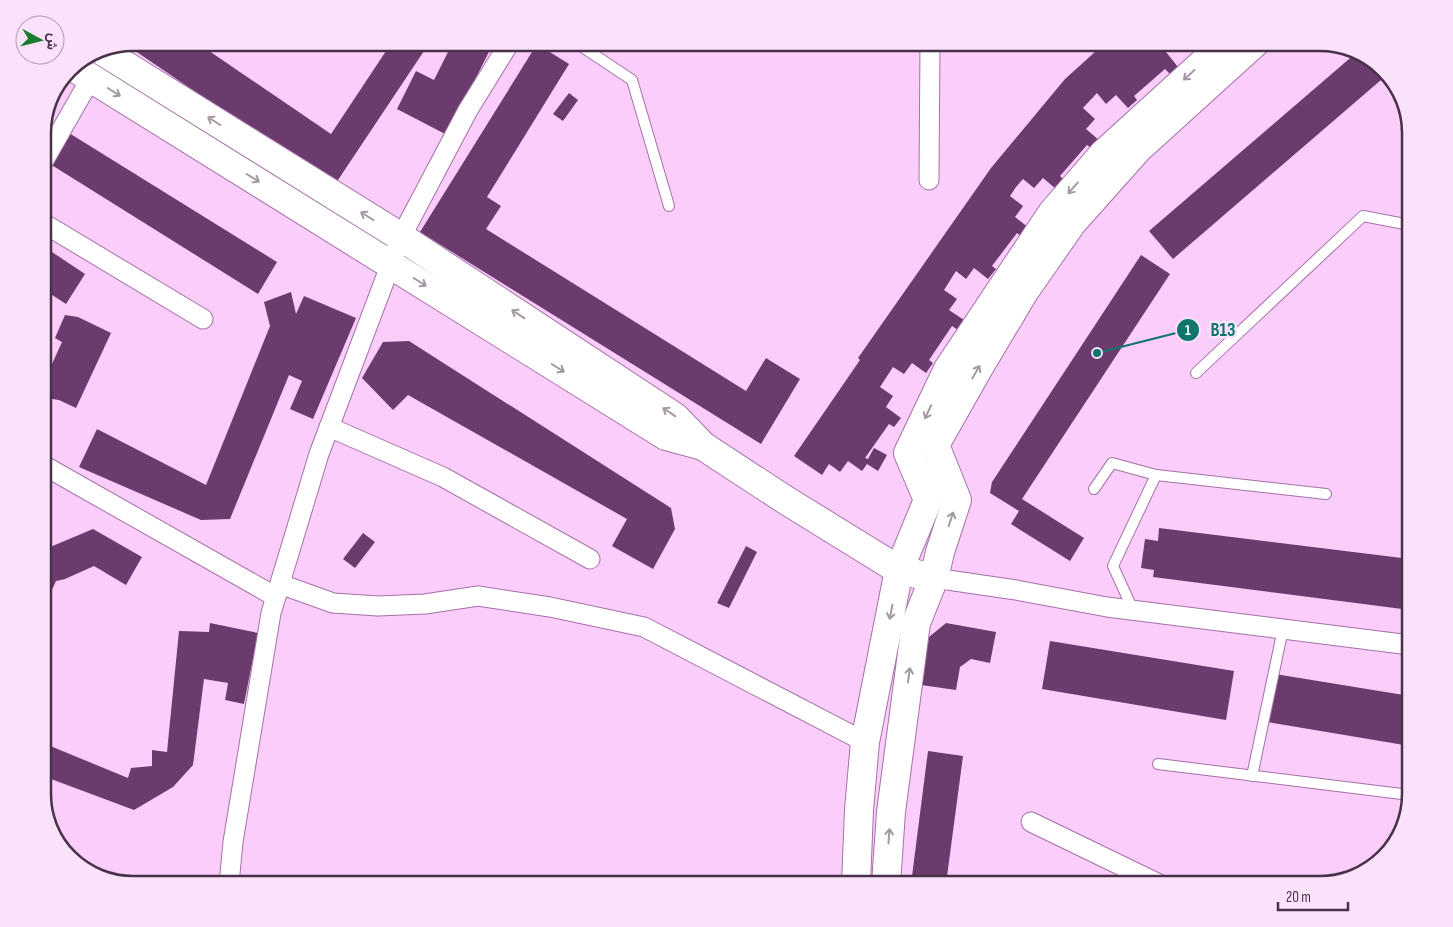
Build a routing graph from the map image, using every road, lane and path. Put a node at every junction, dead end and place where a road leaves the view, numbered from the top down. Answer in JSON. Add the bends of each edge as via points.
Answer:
{"nodes":[{"id":1,"x":504,"y":51,"type":"edge"},
{"id":2,"x":588,"y":51,"type":"edge"},
{"id":3,"x":930,"y":51,"type":"edge"},
{"id":4,"x":1216,"y":51,"type":"edge"},
{"id":5,"x":1246,"y":51,"type":"edge"},
{"id":6,"x":110,"y":55,"type":"edge"},
{"id":7,"x":82,"y":72,"type":"edge"},
{"id":8,"x":51,"y":144,"type":"edge"},
{"id":9,"x":929,"y":180,"type":"dead end"},
{"id":10,"x":669,"y":206,"type":"dead end"},
{"id":11,"x":1402,"y":223,"type":"edge"},
{"id":12,"x":51,"y":228,"type":"edge"},
{"id":13,"x":401,"y":237,"type":"junction"},
{"id":14,"x":390,"y":263,"type":"junction"},
{"id":15,"x":202,"y":319,"type":"dead end"},
{"id":16,"x":1196,"y":373,"type":"dead end"},
{"id":17,"x":329,"y":427,"type":"junction"},
{"id":18,"x":703,"y":446,"type":"junction"},
{"id":19,"x":51,"y":469,"type":"edge"},
{"id":20,"x":1156,"y":475,"type":"junction"},
{"id":21,"x":1094,"y":489,"type":"dead end"},
{"id":22,"x":1326,"y":494,"type":"dead end"},
{"id":23,"x":590,"y":558,"type":"dead end"},
{"id":24,"x":899,"y":570,"type":"junction"},
{"id":25,"x":934,"y":578,"type":"junction"},
{"id":26,"x":278,"y":590,"type":"junction"},
{"id":27,"x":1133,"y":610,"type":"junction"},
{"id":28,"x":1283,"y":629,"type":"junction"},
{"id":29,"x":1402,"y":644,"type":"edge"},
{"id":30,"x":865,"y":742,"type":"junction"},
{"id":31,"x":1158,"y":764,"type":"dead end"},
{"id":32,"x":1252,"y":776,"type":"junction"},
{"id":33,"x":1402,"y":794,"type":"edge"},
{"id":34,"x":1031,"y":822,"type":"dead end"},
{"id":35,"x":229,"y":876,"type":"edge"},
{"id":36,"x":856,"y":876,"type":"edge"},
{"id":37,"x":887,"y":876,"type":"edge"},
{"id":38,"x":1142,"y":876,"type":"edge"}],
"edges":[{"from":1,"to":13,"type":"street","via":[[468,110]]},
{"from":2,"to":10,"type":"lane","via":[[632,80]]},
{"from":3,"to":9,"type":"street"},
{"from":4,"to":24,"type":"main road","one_way":true,"via":[[1104,153],[1052,213],[948,369],[908,453],[928,500]]},
{"from":25,"to":5,"type":"main road","one_way":true,"via":[[957,500],[935,445],[978,369],[1024,292],[1072,223],[1138,149]]},
{"from":13,"to":6,"type":"main road","one_way":true},
{"from":7,"to":8,"type":"street"},
{"from":7,"to":14,"type":"main road","one_way":true},
{"from":11,"to":16,"type":"lane","via":[[1363,216]]},
{"from":12,"to":15,"type":"street"},
{"from":13,"to":14,"type":"street"},
{"from":18,"to":13,"type":"main road","one_way":true,"via":[[675,416]]},
{"from":14,"to":17,"type":"street"},
{"from":14,"to":18,"type":"main road","one_way":true,"via":[[666,436]]},
{"from":17,"to":23,"type":"street","via":[[443,477]]},
{"from":17,"to":26,"type":"street"},
{"from":18,"to":24,"type":"main road"},
{"from":19,"to":26,"type":"street"},
{"from":20,"to":21,"type":"lane","via":[[1112,463]]},
{"from":20,"to":22,"type":"lane"},
{"from":20,"to":27,"type":"lane","via":[[1113,566]]},
{"from":24,"to":25,"type":"main road"},
{"from":24,"to":30,"type":"main road","one_way":true},
{"from":25,"to":27,"type":"street"},
{"from":37,"to":25,"type":"main road","one_way":true,"via":[[891,812],[916,623]]},
{"from":26,"to":30,"type":"street","via":[[333,603],[378,606],[425,604],[478,596],[644,627]]},
{"from":26,"to":35,"type":"street"},
{"from":27,"to":28,"type":"street"},
{"from":28,"to":29,"type":"street"},
{"from":28,"to":32,"type":"lane"},
{"from":30,"to":36,"type":"main road"},
{"from":31,"to":32,"type":"lane"},
{"from":32,"to":33,"type":"lane"},
{"from":34,"to":38,"type":"street"}]}
